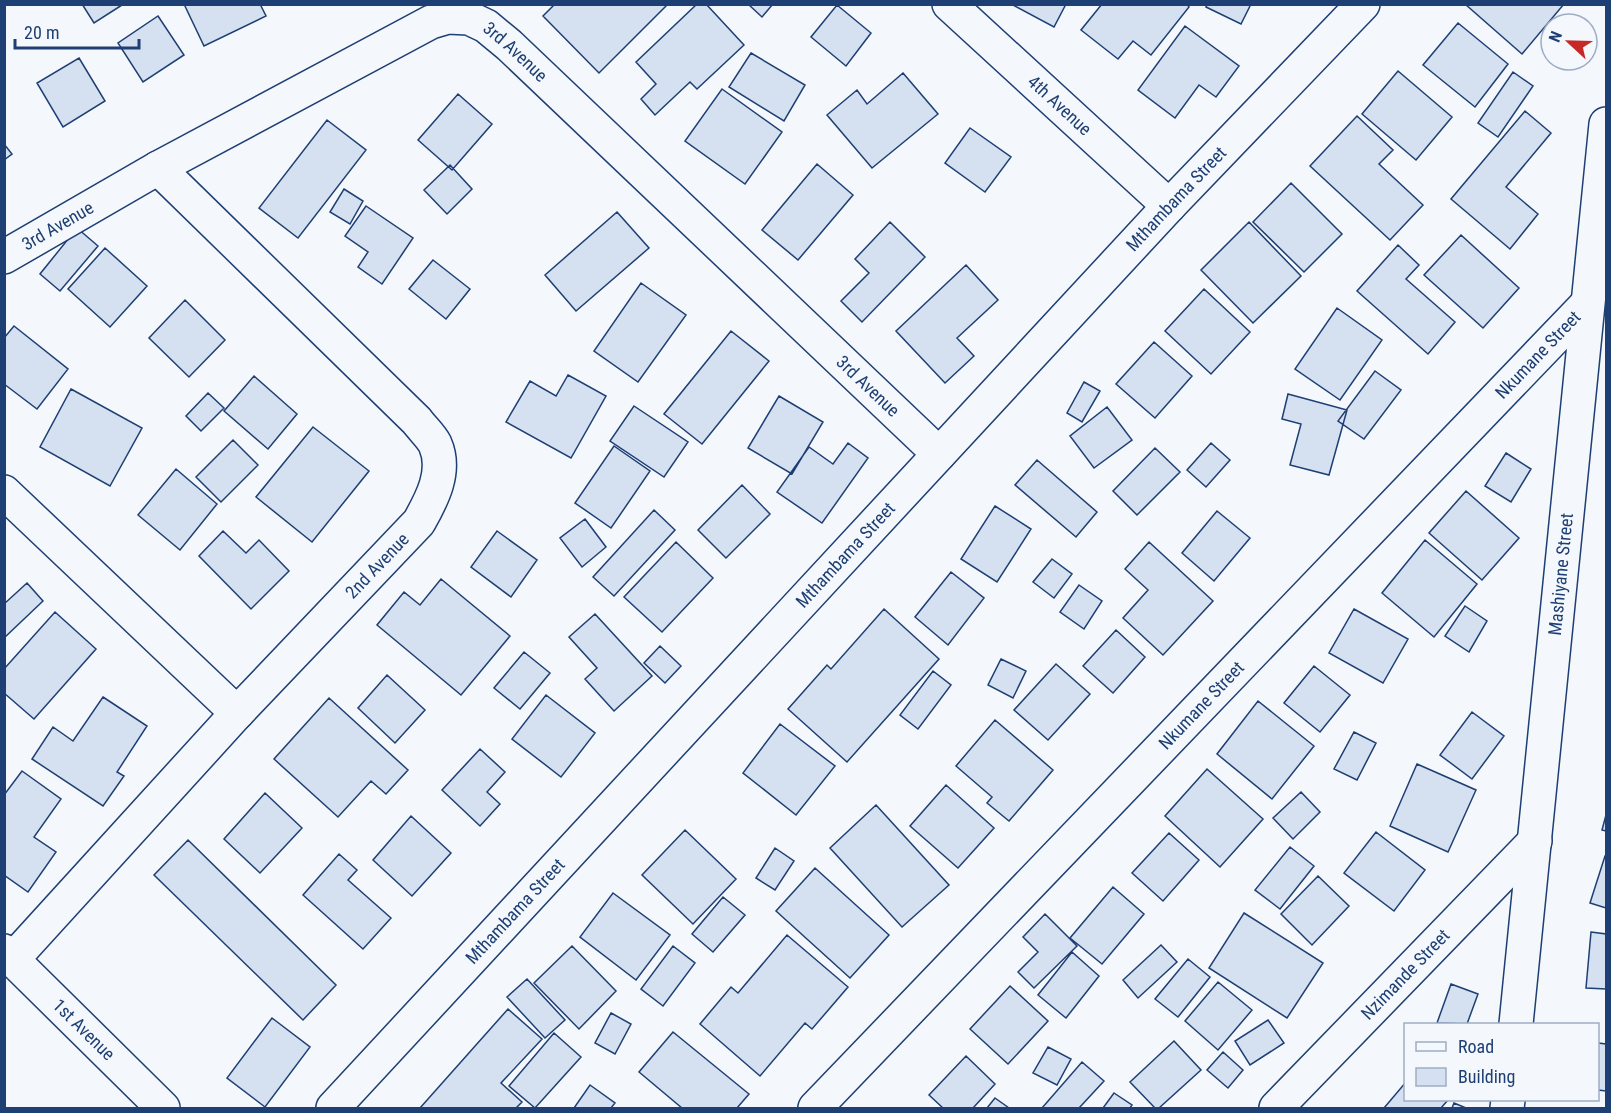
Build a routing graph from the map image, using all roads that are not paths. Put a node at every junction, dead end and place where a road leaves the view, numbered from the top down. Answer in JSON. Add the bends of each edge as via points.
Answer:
{"nodes":[{"id":1,"x":949,"y":4,"type":"edge"},
{"id":2,"x":1363,"y":4,"type":"edge"},
{"id":3,"x":487,"y":15,"type":"edge"},
{"id":4,"x":1606,"y":124,"type":"edge"},
{"id":5,"x":158,"y":168,"type":"junction"},
{"id":6,"x":1169,"y":206,"type":"junction"},
{"id":7,"x":4,"y":257,"type":"edge"},
{"id":8,"x":1587,"y":303,"type":"junction"},
{"id":9,"x":939,"y":454,"type":"junction"},
{"id":10,"x":4,"y":492,"type":"edge"},
{"id":11,"x":237,"y":713,"type":"junction"},
{"id":12,"x":1535,"y":841,"type":"junction"},
{"id":13,"x":9,"y":955,"type":"edge"},
{"id":14,"x":1516,"y":1023,"type":"edge"},
{"id":15,"x":163,"y":1108,"type":"edge"},
{"id":16,"x":333,"y":1108,"type":"edge"},
{"id":17,"x":815,"y":1108,"type":"edge"},
{"id":18,"x":1276,"y":1108,"type":"edge"}],
"edges":[{"from":1,"to":6,"type":"street","name":"4th Avenue"},
{"from":2,"to":6,"type":"street","name":"Mthambama Street"},
{"from":3,"to":5,"type":"street","name":"3rd Avenue","via":[[431,22]]},
{"from":3,"to":9,"type":"street","name":"3rd Avenue"},
{"from":4,"to":8,"type":"street","name":"Mashiyane Street"},
{"from":5,"to":7,"type":"street","name":"3rd Avenue"},
{"from":5,"to":11,"type":"street","name":"2nd Avenue","via":[[417,421],[435,444],[439,463],[434,492],[419,522]]},
{"from":6,"to":9,"type":"street","name":"Mthambama Street"},
{"from":8,"to":12,"type":"street","name":"Mashiyane Street"},
{"from":8,"to":17,"type":"street","name":"Nkumane Street"},
{"from":9,"to":16,"type":"street","name":"Mthambama Street"},
{"from":10,"to":11,"type":"street"},
{"from":11,"to":13,"type":"street","name":"2nd Avenue"},
{"from":12,"to":14,"type":"street","name":"Mashiyane Street"},
{"from":12,"to":18,"type":"street","name":"Nzimande Street"},
{"from":13,"to":15,"type":"street","name":"1st Avenue"}]}
